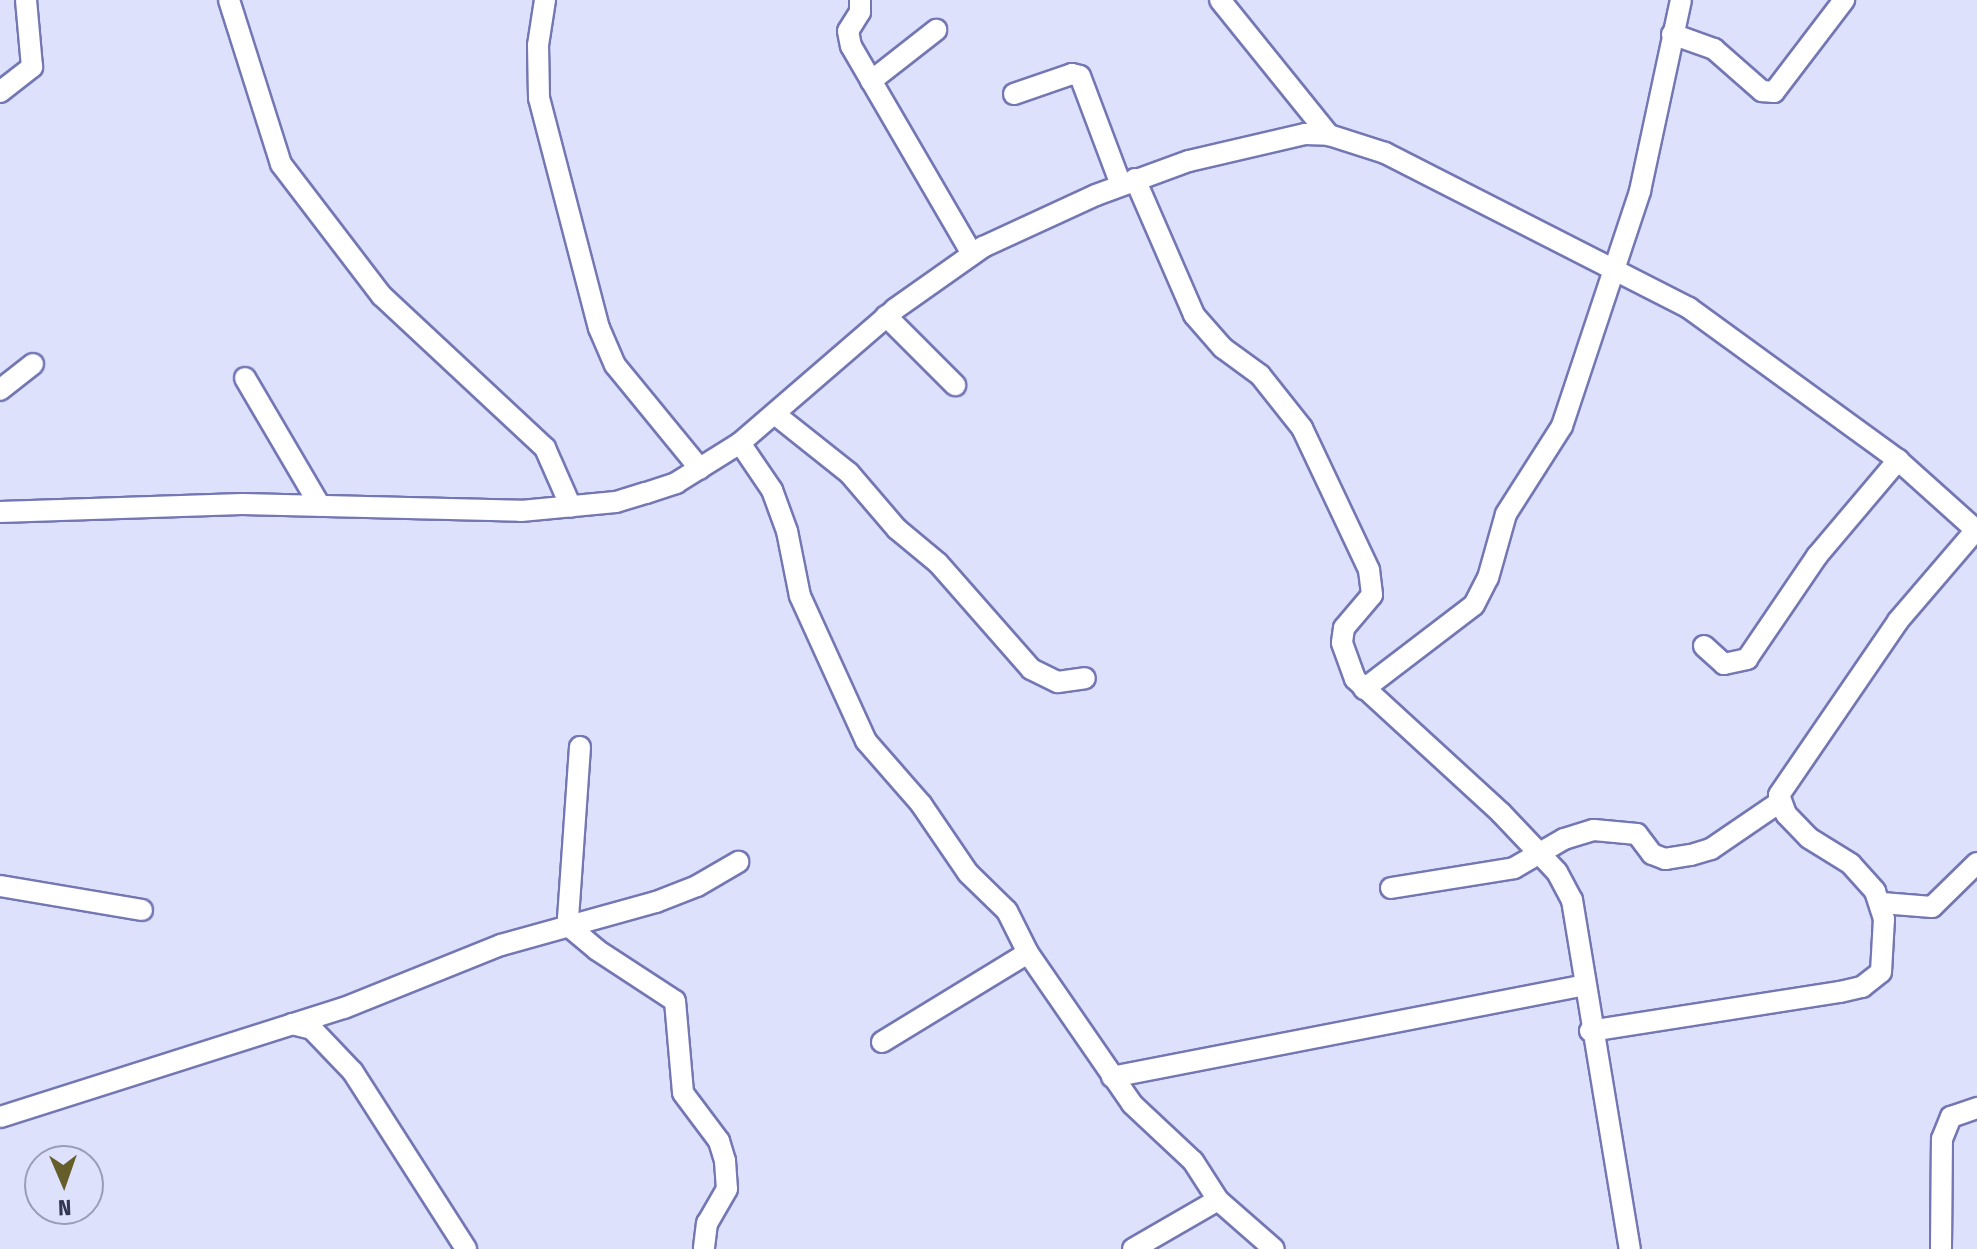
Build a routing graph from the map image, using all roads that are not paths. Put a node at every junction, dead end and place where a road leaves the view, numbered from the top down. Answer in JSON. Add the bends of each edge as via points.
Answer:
{"nodes":[{"id":1,"x":26,"y":0,"type":"edge"},
{"id":2,"x":229,"y":0,"type":"edge"},
{"id":3,"x":545,"y":0,"type":"edge"},
{"id":4,"x":860,"y":0,"type":"edge"},
{"id":5,"x":1220,"y":0,"type":"edge"},
{"id":6,"x":1681,"y":0,"type":"edge"},
{"id":7,"x":1844,"y":0,"type":"edge"},
{"id":8,"x":936,"y":30,"type":"dead end"},
{"id":9,"x":1672,"y":34,"type":"junction"},
{"id":10,"x":871,"y":81,"type":"junction"},
{"id":11,"x":0,"y":92,"type":"edge"},
{"id":12,"x":1014,"y":94,"type":"dead end"},
{"id":13,"x":1329,"y":135,"type":"junction"},
{"id":14,"x":1128,"y":182,"type":"junction"},
{"id":15,"x":972,"y":254,"type":"junction"},
{"id":16,"x":1617,"y":269,"type":"junction"},
{"id":17,"x":886,"y":316,"type":"junction"},
{"id":18,"x":33,"y":364,"type":"dead end"},
{"id":19,"x":245,"y":378,"type":"dead end"},
{"id":20,"x":955,"y":385,"type":"dead end"},
{"id":21,"x":0,"y":390,"type":"edge"},
{"id":22,"x":776,"y":415,"type":"junction"},
{"id":23,"x":740,"y":443,"type":"junction"},
{"id":24,"x":1898,"y":460,"type":"junction"},
{"id":25,"x":700,"y":469,"type":"junction"},
{"id":26,"x":320,"y":506,"type":"junction"},
{"id":27,"x":571,"y":507,"type":"junction"},
{"id":28,"x":0,"y":512,"type":"edge"},
{"id":29,"x":1977,"y":531,"type":"edge"},
{"id":30,"x":1704,"y":646,"type":"dead end"},
{"id":31,"x":1085,"y":678,"type":"dead end"},
{"id":32,"x":1364,"y":689,"type":"junction"},
{"id":33,"x":580,"y":747,"type":"dead end"},
{"id":34,"x":1780,"y":802,"type":"junction"},
{"id":35,"x":1541,"y":855,"type":"junction"},
{"id":36,"x":738,"y":862,"type":"dead end"},
{"id":37,"x":1977,"y":863,"type":"edge"},
{"id":38,"x":0,"y":886,"type":"edge"},
{"id":39,"x":1391,"y":888,"type":"dead end"},
{"id":40,"x":1882,"y":903,"type":"junction"},
{"id":41,"x":142,"y":910,"type":"dead end"},
{"id":42,"x":571,"y":928,"type":"junction"},
{"id":43,"x":1028,"y":953,"type":"junction"},
{"id":44,"x":1582,"y":986,"type":"junction"},
{"id":45,"x":292,"y":1024,"type":"junction"},
{"id":46,"x":1590,"y":1031,"type":"junction"},
{"id":47,"x":882,"y":1042,"type":"dead end"},
{"id":48,"x":1112,"y":1077,"type":"junction"},
{"id":49,"x":1977,"y":1108,"type":"edge"},
{"id":50,"x":0,"y":1117,"type":"edge"},
{"id":51,"x":1218,"y":1200,"type":"junction"},
{"id":52,"x":466,"y":1249,"type":"edge"},
{"id":53,"x":704,"y":1249,"type":"edge"},
{"id":54,"x":1133,"y":1249,"type":"edge"},
{"id":55,"x":1274,"y":1249,"type":"edge"},
{"id":56,"x":1630,"y":1249,"type":"edge"},
{"id":57,"x":1941,"y":1249,"type":"edge"}],
"edges":[{"from":1,"to":11,"type":"street","via":[[32,67]]},
{"from":2,"to":27,"type":"street","via":[[281,164],[382,296],[545,448]]},
{"from":3,"to":25,"type":"street","via":[[538,45],[539,98],[599,328],[615,365]]},
{"from":4,"to":10,"type":"street","via":[[848,37]]},
{"from":5,"to":13,"type":"street"},
{"from":6,"to":9,"type":"street"},
{"from":7,"to":9,"type":"street","via":[[1774,92],[1762,91],[1714,49]]},
{"from":8,"to":10,"type":"street"},
{"from":9,"to":16,"type":"street","via":[[1640,191]]},
{"from":10,"to":15,"type":"street"},
{"from":12,"to":14,"type":"street","via":[[1072,74],[1080,76]]},
{"from":13,"to":14,"type":"street","via":[[1252,143]]},
{"from":13,"to":16,"type":"street","via":[[1385,153]]},
{"from":14,"to":15,"type":"street"},
{"from":14,"to":32,"type":"street","via":[[1194,315],[1223,348],[1260,375],[1302,428],[1347,519],[1374,585],[1368,602],[1344,628],[1342,643],[1351,672]]},
{"from":15,"to":17,"type":"street"},
{"from":16,"to":24,"type":"street","via":[[1730,334]]},
{"from":16,"to":32,"type":"street","via":[[1562,426],[1506,514],[1488,578],[1474,605]]},
{"from":17,"to":20,"type":"street"},
{"from":17,"to":22,"type":"street"},
{"from":18,"to":21,"type":"street"},
{"from":19,"to":26,"type":"street"},
{"from":22,"to":23,"type":"street"},
{"from":22,"to":31,"type":"street","via":[[849,473],[1031,669],[1058,682]]},
{"from":23,"to":25,"type":"street"},
{"from":23,"to":43,"type":"street","via":[[777,502],[800,596],[860,730],[968,873],[1007,911]]},
{"from":24,"to":29,"type":"street"},
{"from":24,"to":30,"type":"street","via":[[1817,556],[1747,659],[1724,664]]},
{"from":25,"to":27,"type":"street","via":[[646,493]]},
{"from":26,"to":27,"type":"street"},
{"from":26,"to":28,"type":"street","via":[[152,505]]},
{"from":29,"to":34,"type":"street","via":[[1882,644],[1783,785]]},
{"from":32,"to":35,"type":"street"},
{"from":33,"to":42,"type":"street","via":[[568,900]]},
{"from":34,"to":35,"type":"street","via":[[1711,849],[1691,855],[1665,859],[1652,854],[1637,834],[1594,830],[1564,839]]},
{"from":34,"to":40,"type":"street","via":[[1809,838],[1863,875]]},
{"from":35,"to":39,"type":"street","via":[[1486,876]]},
{"from":35,"to":44,"type":"street","via":[[1572,900]]},
{"from":36,"to":42,"type":"street","via":[[697,886]]},
{"from":37,"to":40,"type":"street","via":[[1932,907]]},
{"from":38,"to":41,"type":"street"},
{"from":40,"to":46,"type":"street","via":[[1881,972],[1862,987]]},
{"from":42,"to":45,"type":"street","via":[[458,959]]},
{"from":42,"to":53,"type":"street","via":[[675,1001],[683,1093],[719,1141],[725,1161],[727,1189],[707,1223]]},
{"from":43,"to":47,"type":"street"},
{"from":43,"to":48,"type":"street"},
{"from":44,"to":46,"type":"street"},
{"from":44,"to":48,"type":"street"},
{"from":45,"to":50,"type":"street"},
{"from":45,"to":52,"type":"street","via":[[312,1029],[353,1072]]},
{"from":46,"to":56,"type":"street"},
{"from":48,"to":51,"type":"street","via":[[1132,1104],[1193,1161]]},
{"from":49,"to":57,"type":"street","via":[[1951,1117],[1942,1139]]},
{"from":51,"to":54,"type":"street"},
{"from":51,"to":55,"type":"street"}]}
